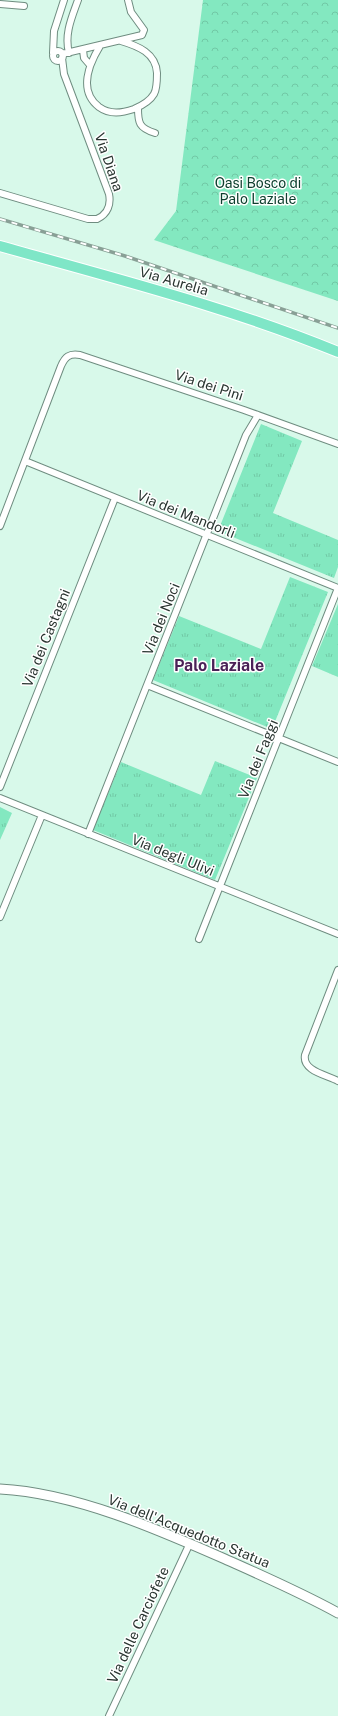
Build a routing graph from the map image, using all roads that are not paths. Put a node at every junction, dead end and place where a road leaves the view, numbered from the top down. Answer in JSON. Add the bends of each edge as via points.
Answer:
{"nodes":[{"id":1,"x":2,"y":0,"type":"edge"},
{"id":2,"x":64,"y":0,"type":"edge"},
{"id":3,"x":78,"y":0,"type":"edge"},
{"id":4,"x":128,"y":0,"type":"edge"},
{"id":5,"x":0,"y":4,"type":"edge"},
{"id":6,"x":24,"y":6,"type":"dead end"},
{"id":7,"x":121,"y":41,"type":"junction"},
{"id":8,"x":100,"y":46,"type":"junction"},
{"id":9,"x":83,"y":50,"type":"junction"},
{"id":10,"x":69,"y":53,"type":"junction"},
{"id":11,"x":58,"y":55,"type":"junction"},
{"id":12,"x":90,"y":65,"type":"junction"},
{"id":13,"x":138,"y":108,"type":"junction"},
{"id":14,"x":155,"y":133,"type":"dead end"},
{"id":15,"x":0,"y":193,"type":"edge"},
{"id":16,"x":0,"y":246,"type":"edge"},
{"id":17,"x":338,"y":352,"type":"edge"},
{"id":18,"x":258,"y":415,"type":"junction"},
{"id":19,"x":338,"y":444,"type":"edge"},
{"id":20,"x":25,"y":461,"type":"junction"},
{"id":21,"x":114,"y":498,"type":"junction"},
{"id":22,"x":0,"y":526,"type":"edge"},
{"id":23,"x":207,"y":536,"type":"junction"},
{"id":24,"x":338,"y":588,"type":"edge"},
{"id":25,"x":147,"y":685,"type":"junction"},
{"id":26,"x":279,"y":738,"type":"junction"},
{"id":27,"x":338,"y":762,"type":"edge"},
{"id":28,"x":0,"y":787,"type":"edge"},
{"id":29,"x":0,"y":798,"type":"edge"},
{"id":30,"x":42,"y":815,"type":"junction"},
{"id":31,"x":88,"y":834,"type":"junction"},
{"id":32,"x":219,"y":886,"type":"junction"},
{"id":33,"x":0,"y":916,"type":"edge"},
{"id":34,"x":338,"y":934,"type":"edge"},
{"id":35,"x":199,"y":939,"type":"dead end"},
{"id":36,"x":338,"y":970,"type":"edge"},
{"id":37,"x":338,"y":1080,"type":"edge"},
{"id":38,"x":0,"y":1489,"type":"edge"},
{"id":39,"x":190,"y":1543,"type":"junction"},
{"id":40,"x":338,"y":1613,"type":"edge"},
{"id":41,"x":109,"y":1716,"type":"edge"}],
"edges":[{"from":1,"to":5,"type":"street"},
{"from":2,"to":11,"type":"street","via":[[55,28],[54,38]]},
{"from":3,"to":10,"type":"street","via":[[68,33]]},
{"from":4,"to":7,"type":"street","via":[[131,12],[144,32],[141,36]]},
{"from":5,"to":6,"type":"street"},
{"from":7,"to":8,"type":"street"},
{"from":7,"to":13,"type":"street","name":"Via Diana","via":[[143,50],[156,66],[154,93]]},
{"from":8,"to":9,"type":"street"},
{"from":8,"to":12,"type":"street","name":"Via Diana"},
{"from":9,"to":10,"type":"street"},
{"from":9,"to":12,"type":"street","via":[[84,58]]},
{"from":10,"to":11,"type":"street"},
{"from":11,"to":15,"type":"street","name":"Via Diana","via":[[108,190],[110,202],[107,211],[100,218],[92,219]]},
{"from":12,"to":13,"type":"street","name":"Via Diana","via":[[87,88],[90,98],[96,104],[108,112],[115,113]]},
{"from":13,"to":14,"type":"street","via":[[138,119],[142,126]]},
{"from":16,"to":17,"type":"main road","name":"Via Aurelia","via":[[219,309]]},
{"from":18,"to":19,"type":"street","name":"Via dei Pini"},
{"from":18,"to":20,"type":"street","name":"Via dei Pini","via":[[71,354],[61,366]]},
{"from":18,"to":23,"type":"street","name":"Via dei Noci","via":[[246,435]]},
{"from":20,"to":21,"type":"street","name":"Via dei Mandorli"},
{"from":20,"to":22,"type":"street"},
{"from":21,"to":23,"type":"street","name":"Via dei Mandorli"},
{"from":21,"to":28,"type":"street","name":"Via dei Castagni"},
{"from":23,"to":24,"type":"street","name":"Via dei Mandorli"},
{"from":23,"to":25,"type":"street","name":"Via dei Noci"},
{"from":24,"to":26,"type":"street","name":"Via dei Faggi"},
{"from":25,"to":26,"type":"street"},
{"from":25,"to":31,"type":"street","name":"Via dei Noci"},
{"from":26,"to":27,"type":"street"},
{"from":26,"to":32,"type":"street","name":"Via dei Faggi"},
{"from":29,"to":30,"type":"street","name":"Via degli Ulivi"},
{"from":30,"to":31,"type":"street","name":"Via degli Ulivi"},
{"from":30,"to":33,"type":"street"},
{"from":31,"to":32,"type":"street","name":"Via degli Ulivi"},
{"from":32,"to":34,"type":"street","name":"Via degli Ulivi"},
{"from":32,"to":35,"type":"street","name":"Via dei Faggi"},
{"from":36,"to":37,"type":"street","via":[[304,1062],[308,1067]]},
{"from":38,"to":39,"type":"street","name":"Via dell'Acquedotto Statua","via":[[43,1494],[77,1503]]},
{"from":39,"to":40,"type":"street","name":"Via dell'Acquedotto Statua"},
{"from":39,"to":41,"type":"street","name":"Via delle Carciofete"}]}
